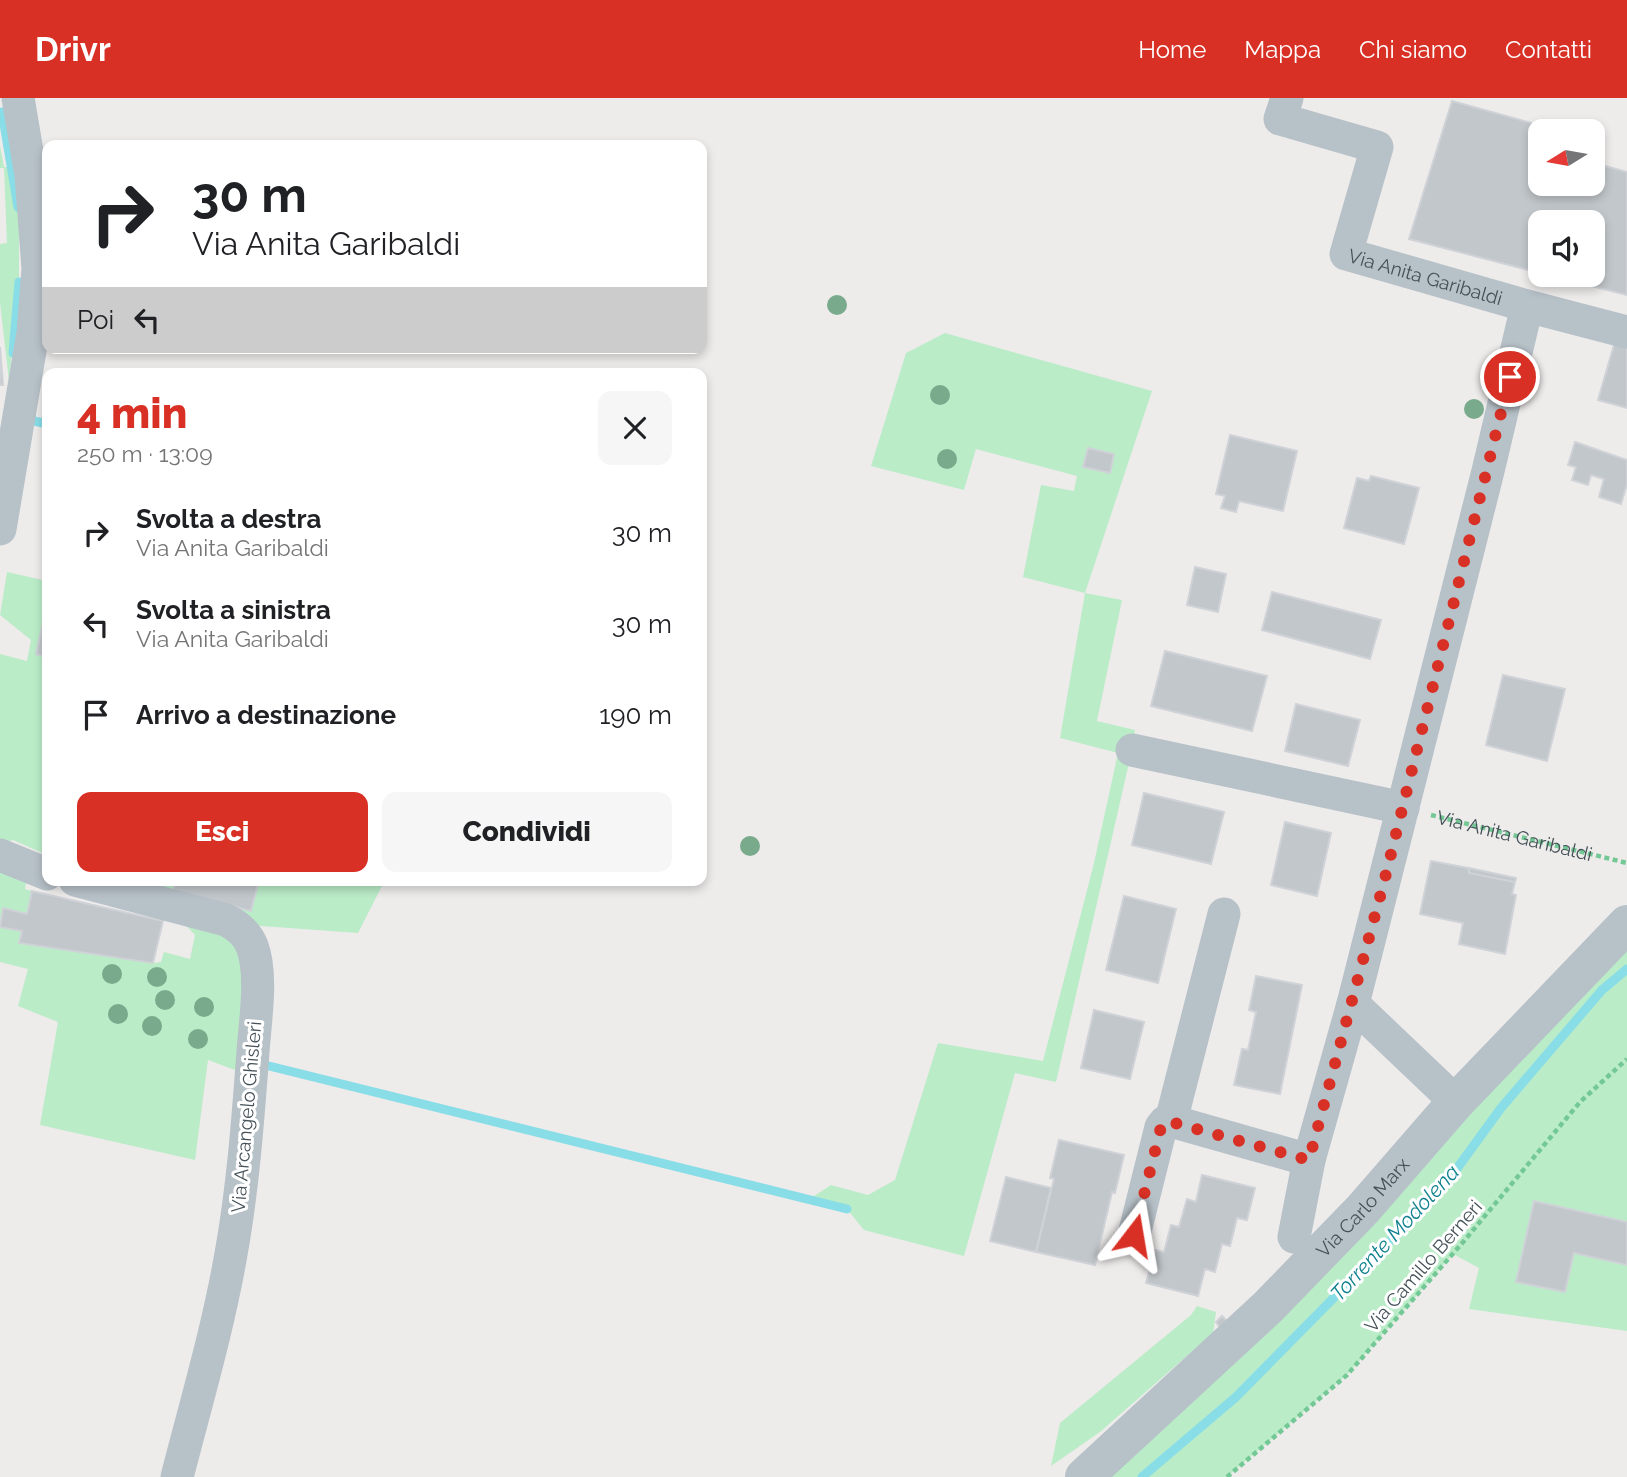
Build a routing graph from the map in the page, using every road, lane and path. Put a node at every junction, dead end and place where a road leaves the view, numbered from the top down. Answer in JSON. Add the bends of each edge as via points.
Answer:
{"nodes":[{"id":1,"x":18,"y":98,"type":"edge"},
{"id":2,"x":1287,"y":98,"type":"edge"},
{"id":3,"x":1527,"y":306,"type":"junction"},
{"id":4,"x":1627,"y":332,"type":"edge"},
{"id":5,"x":0,"y":529,"type":"edge"},
{"id":6,"x":1132,"y":750,"type":"dead end"},
{"id":7,"x":1403,"y":808,"type":"junction"},
{"id":8,"x":0,"y":855,"type":"edge"},
{"id":9,"x":1627,"y":863,"type":"edge"},
{"id":10,"x":42,"y":872,"type":"edge"},
{"id":11,"x":98,"y":886,"type":"edge"},
{"id":12,"x":1224,"y":914,"type":"dead end"},
{"id":13,"x":1627,"y":924,"type":"edge"},
{"id":14,"x":1353,"y":1004,"type":"junction"},
{"id":15,"x":1627,"y":1059,"type":"edge"},
{"id":16,"x":1456,"y":1102,"type":"junction"},
{"id":17,"x":1171,"y":1121,"type":"junction"},
{"id":18,"x":1309,"y":1160,"type":"junction"},
{"id":19,"x":1134,"y":1235,"type":"dead end"},
{"id":20,"x":1294,"y":1237,"type":"dead end"},
{"id":21,"x":177,"y":1477,"type":"edge"},
{"id":22,"x":1084,"y":1477,"type":"edge"},
{"id":23,"x":1227,"y":1477,"type":"edge"}],
"edges":[{"from":1,"to":5,"type":"street","via":[[31,175],[38,269],[33,333]]},
{"from":2,"to":3,"type":"street","name":"Via Anita Garibaldi","via":[[1280,119],[1377,147],[1346,254]]},
{"from":3,"to":4,"type":"street","name":"Via Anita Garibaldi"},
{"from":3,"to":7,"type":"street","name":"Via Anita Garibaldi"},
{"from":6,"to":7,"type":"street"},
{"from":7,"to":9,"type":"path","name":"Via Anita Garibaldi"},
{"from":7,"to":14,"type":"street","name":"Via Anita Garibaldi"},
{"from":8,"to":10,"type":"street"},
{"from":11,"to":21,"type":"street","name":"Via Arcangelo Ghisleri","via":[[226,920],[245,933],[254,953],[257,988],[232,1252]]},
{"from":12,"to":17,"type":"street"},
{"from":13,"to":16,"type":"street","name":"Via Carlo Marx"},
{"from":14,"to":16,"type":"street"},
{"from":14,"to":18,"type":"street","name":"Via Anita Garibaldi"},
{"from":15,"to":23,"type":"path","name":"Via Camillo Berneri","via":[[1580,1102],[1347,1375]]},
{"from":16,"to":22,"type":"street","name":"Via Carlo Marx","via":[[1363,1209],[1268,1307]]},
{"from":17,"to":18,"type":"street"},
{"from":17,"to":19,"type":"street","via":[[1161,1127]]},
{"from":18,"to":20,"type":"street","name":"Via Anita Garibaldi"}]}
